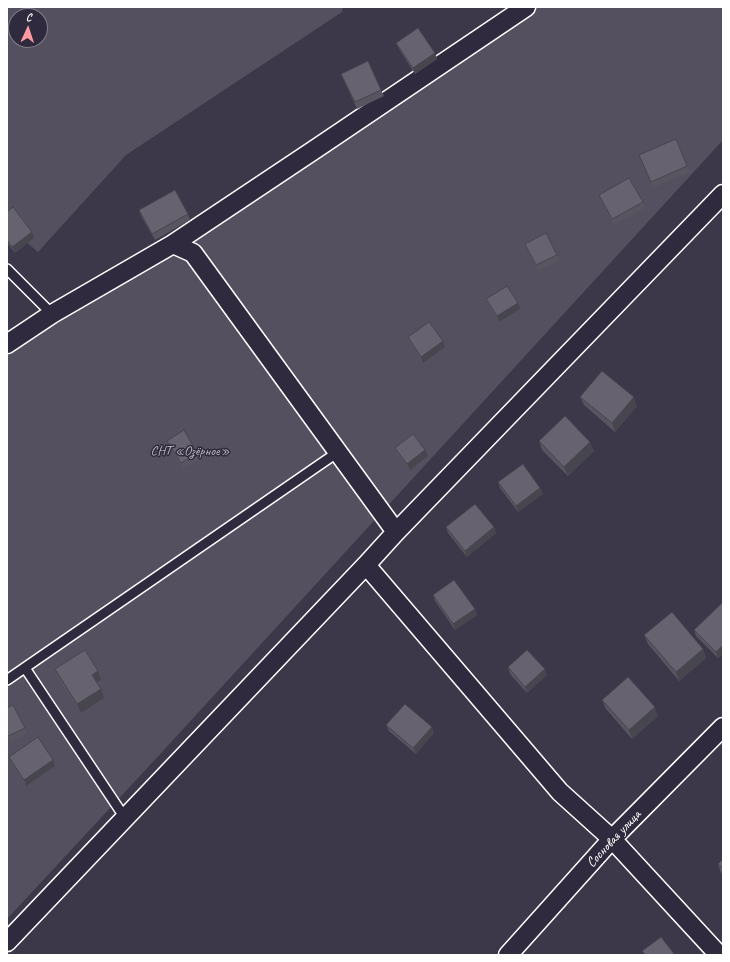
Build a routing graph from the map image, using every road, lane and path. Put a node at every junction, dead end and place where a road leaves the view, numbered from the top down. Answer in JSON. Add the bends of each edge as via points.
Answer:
{"nodes":[{"id":1,"x":526,"y":7,"type":"edge"},
{"id":2,"x":723,"y":194,"type":"edge"},
{"id":3,"x":173,"y":244,"type":"junction"},
{"id":4,"x":7,"y":269,"type":"edge"},
{"id":5,"x":52,"y":314,"type":"junction"},
{"id":6,"x":7,"y":344,"type":"edge"},
{"id":7,"x":338,"y":452,"type":"junction"},
{"id":8,"x":396,"y":532,"type":"junction"},
{"id":9,"x":366,"y":566,"type":"junction"},
{"id":10,"x":25,"y":668,"type":"junction"},
{"id":11,"x":7,"y":680,"type":"edge"},
{"id":12,"x":723,"y":727,"type":"edge"},
{"id":13,"x":125,"y":818,"type":"junction"},
{"id":14,"x":612,"y":839,"type":"junction"},
{"id":15,"x":7,"y":942,"type":"edge"},
{"id":16,"x":508,"y":955,"type":"edge"},
{"id":17,"x":719,"y":955,"type":"edge"}],
"edges":[{"from":1,"to":3,"type":"street"},
{"from":2,"to":8,"type":"street"},
{"from":3,"to":5,"type":"street"},
{"from":3,"to":7,"type":"street","via":[[194,253]]},
{"from":4,"to":5,"type":"lane"},
{"from":5,"to":6,"type":"street"},
{"from":7,"to":8,"type":"street"},
{"from":7,"to":10,"type":"lane"},
{"from":8,"to":9,"type":"street"},
{"from":9,"to":13,"type":"street"},
{"from":9,"to":14,"type":"street","via":[[560,792]]},
{"from":10,"to":11,"type":"lane"},
{"from":10,"to":13,"type":"lane"},
{"from":12,"to":14,"type":"street","name":"Сосновая улица"},
{"from":13,"to":15,"type":"street"},
{"from":14,"to":16,"type":"street","name":"Сосновая улица"},
{"from":14,"to":17,"type":"street"}]}
